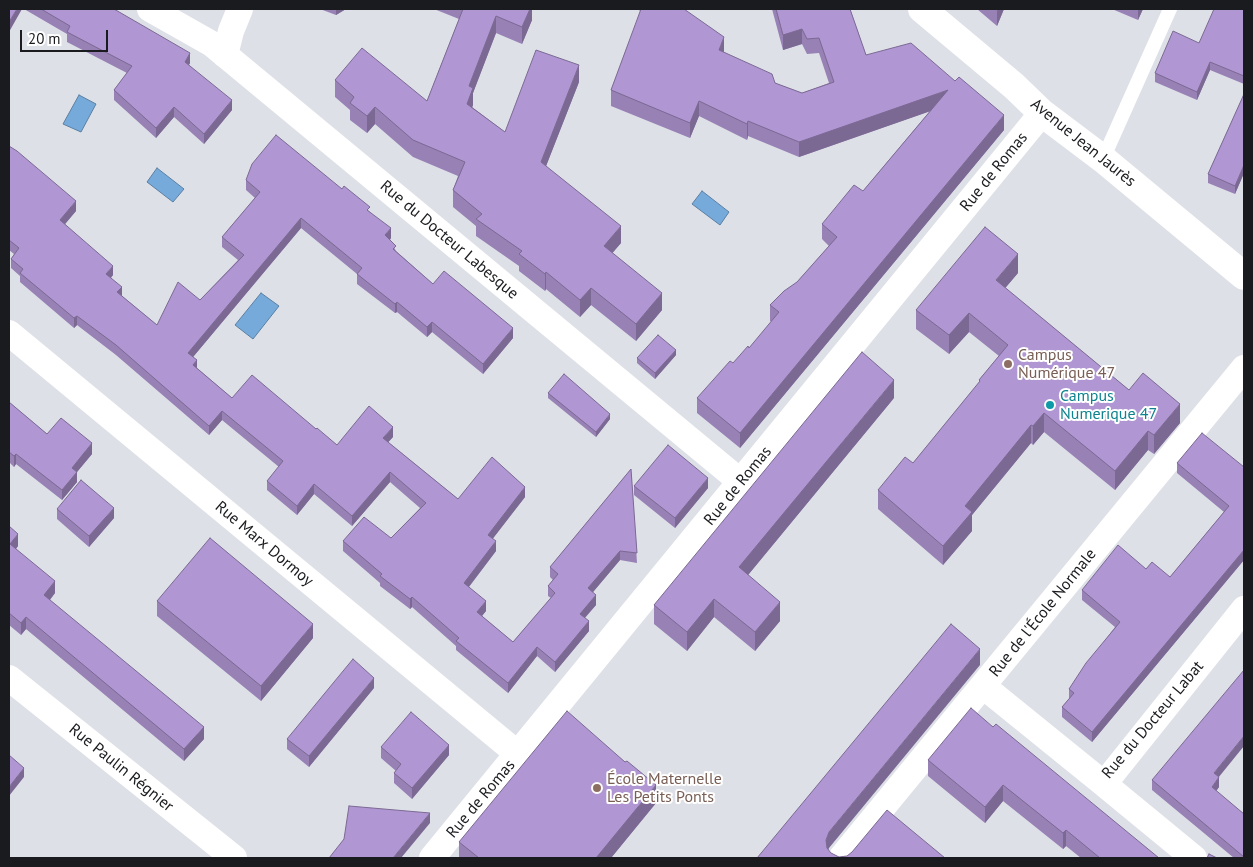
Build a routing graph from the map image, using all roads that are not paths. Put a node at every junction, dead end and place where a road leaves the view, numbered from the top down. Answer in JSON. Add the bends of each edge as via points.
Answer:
{"nodes":[{"id":1,"x":150,"y":9,"type":"edge"},
{"id":2,"x":240,"y":9,"type":"edge"},
{"id":3,"x":922,"y":9,"type":"edge"},
{"id":4,"x":1170,"y":9,"type":"edge"},
{"id":5,"x":225,"y":55,"type":"junction"},
{"id":6,"x":1042,"y":112,"type":"junction"},
{"id":7,"x":1103,"y":158,"type":"junction"},
{"id":8,"x":1244,"y":276,"type":"edge"},
{"id":9,"x":9,"y":333,"type":"edge"},
{"id":10,"x":1244,"y":368,"type":"edge"},
{"id":11,"x":741,"y":482,"type":"junction"},
{"id":12,"x":1244,"y":609,"type":"edge"},
{"id":13,"x":9,"y":678,"type":"edge"},
{"id":14,"x":983,"y":686,"type":"junction"},
{"id":15,"x":518,"y":754,"type":"junction"},
{"id":16,"x":1104,"y":784,"type":"junction"},
{"id":17,"x":234,"y":858,"type":"edge"},
{"id":18,"x":432,"y":858,"type":"edge"},
{"id":19,"x":841,"y":858,"type":"edge"},
{"id":20,"x":1194,"y":858,"type":"edge"}],
"edges":[{"from":1,"to":5,"type":"street","name":"Rue du Docteur Labesque","via":[[212,44]]},
{"from":2,"to":5,"type":"street"},
{"from":3,"to":6,"type":"main road","name":"Avenue Jean Jaurès"},
{"from":4,"to":7,"type":"lane"},
{"from":5,"to":11,"type":"street","name":"Rue du Docteur Labesque"},
{"from":6,"to":7,"type":"main road","name":"Avenue Jean Jaurès"},
{"from":6,"to":11,"type":"street","name":"Rue de Romas"},
{"from":7,"to":8,"type":"main road","name":"Avenue Jean Jaurès"},
{"from":9,"to":15,"type":"street","name":"Rue Marx Dormoy"},
{"from":10,"to":14,"type":"street","name":"Rue de l'École Normale"},
{"from":11,"to":15,"type":"street","name":"Rue de Romas"},
{"from":12,"to":16,"type":"street","name":"Rue du Docteur Labat"},
{"from":13,"to":17,"type":"street","name":"Rue Paulin Régnier"},
{"from":14,"to":16,"type":"street","name":"Rue du Docteur Labat"},
{"from":14,"to":19,"type":"street","name":"Rue de l'École Normale"},
{"from":15,"to":18,"type":"street","name":"Rue de Romas"},
{"from":16,"to":20,"type":"street"}]}
